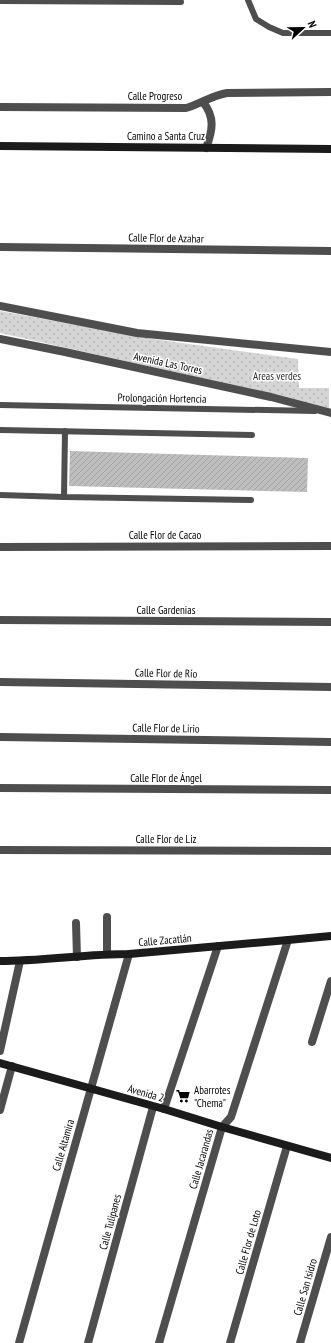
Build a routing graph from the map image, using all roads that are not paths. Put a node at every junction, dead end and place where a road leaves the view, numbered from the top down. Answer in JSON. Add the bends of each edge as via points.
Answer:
{"nodes":[{"id":1,"x":248,"y":0,"type":"edge"},
{"id":2,"x":0,"y":1,"type":"edge"},
{"id":3,"x":181,"y":2,"type":"dead end"},
{"id":4,"x":331,"y":33,"type":"edge"},
{"id":5,"x":331,"y":92,"type":"edge"},
{"id":6,"x":203,"y":102,"type":"junction"},
{"id":7,"x":0,"y":107,"type":"edge"},
{"id":8,"x":0,"y":146,"type":"edge"},
{"id":9,"x":206,"y":148,"type":"junction"},
{"id":10,"x":331,"y":149,"type":"edge"},
{"id":11,"x":0,"y":247,"type":"edge"},
{"id":12,"x":331,"y":251,"type":"edge"},
{"id":13,"x":0,"y":306,"type":"edge"},
{"id":14,"x":0,"y":339,"type":"edge"},
{"id":15,"x":331,"y":352,"type":"edge"},
{"id":16,"x":0,"y":405,"type":"edge"},
{"id":17,"x":327,"y":412,"type":"edge"},
{"id":18,"x":0,"y":430,"type":"edge"},
{"id":19,"x":65,"y":431,"type":"junction"},
{"id":20,"x":252,"y":435,"type":"dead end"},
{"id":21,"x":0,"y":495,"type":"edge"},
{"id":22,"x":64,"y":496,"type":"junction"},
{"id":23,"x":251,"y":500,"type":"dead end"},
{"id":24,"x":331,"y":546,"type":"edge"},
{"id":25,"x":0,"y":547,"type":"edge"},
{"id":26,"x":0,"y":620,"type":"edge"},
{"id":27,"x":331,"y":622,"type":"edge"},
{"id":28,"x":0,"y":682,"type":"edge"},
{"id":29,"x":331,"y":687,"type":"edge"},
{"id":30,"x":0,"y":737,"type":"edge"},
{"id":31,"x":331,"y":742,"type":"edge"},
{"id":32,"x":0,"y":788,"type":"edge"},
{"id":33,"x":331,"y":790,"type":"edge"},
{"id":34,"x":0,"y":850,"type":"edge"},
{"id":35,"x":331,"y":850,"type":"edge"},
{"id":36,"x":107,"y":917,"type":"dead end"},
{"id":37,"x":76,"y":923,"type":"dead end"},
{"id":38,"x":331,"y":936,"type":"edge"},
{"id":39,"x":288,"y":940,"type":"junction"},
{"id":40,"x":218,"y":946,"type":"junction"},
{"id":41,"x":107,"y":954,"type":"junction"},
{"id":42,"x":129,"y":954,"type":"junction"},
{"id":43,"x":77,"y":957,"type":"junction"},
{"id":44,"x":0,"y":961,"type":"edge"},
{"id":45,"x":20,"y":961,"type":"junction"},
{"id":46,"x":331,"y":981,"type":"edge"},
{"id":47,"x":312,"y":1042,"type":"dead end"},
{"id":48,"x":0,"y":1051,"type":"edge"},
{"id":49,"x":0,"y":1063,"type":"edge"},
{"id":50,"x":12,"y":1066,"type":"junction"},
{"id":51,"x":90,"y":1088,"type":"junction"},
{"id":52,"x":153,"y":1107,"type":"junction"},
{"id":53,"x":164,"y":1109,"type":"junction"},
{"id":54,"x":0,"y":1110,"type":"edge"},
{"id":55,"x":222,"y":1128,"type":"junction"},
{"id":56,"x":287,"y":1146,"type":"junction"},
{"id":57,"x":331,"y":1158,"type":"edge"},
{"id":58,"x":331,"y":1237,"type":"edge"},
{"id":59,"x":18,"y":1343,"type":"edge"},
{"id":60,"x":88,"y":1343,"type":"edge"},
{"id":61,"x":159,"y":1343,"type":"edge"},
{"id":62,"x":230,"y":1343,"type":"edge"},
{"id":63,"x":300,"y":1343,"type":"edge"}],
"edges":[{"from":1,"to":4,"type":"lane","via":[[256,18],[283,33]]},
{"from":2,"to":3,"type":"lane"},
{"from":5,"to":6,"type":"street","name":"Calle Progreso","via":[[227,93]]},
{"from":6,"to":7,"type":"street","name":"Calle Progreso","via":[[186,108]]},
{"from":6,"to":9,"type":"street","via":[[209,109],[212,122]]},
{"from":8,"to":9,"type":"street","name":"Camino a Santa Cruz"},
{"from":9,"to":10,"type":"street","name":"Camino a Santa Cruz"},
{"from":11,"to":12,"type":"street","name":"Calle Flor de Azahar"},
{"from":13,"to":15,"type":"street","name":"Avenida Las Torres","via":[[137,333]]},
{"from":14,"to":17,"type":"street","name":"Avenida Las Torres","via":[[248,392]]},
{"from":16,"to":17,"type":"lane","name":"Prolongación Hortencia"},
{"from":18,"to":19,"type":"lane"},
{"from":19,"to":20,"type":"lane"},
{"from":19,"to":22,"type":"lane"},
{"from":21,"to":22,"type":"lane"},
{"from":22,"to":23,"type":"lane"},
{"from":24,"to":25,"type":"street","name":"Calle Flor de Cacao"},
{"from":26,"to":27,"type":"street","name":"Calle Gardenias"},
{"from":28,"to":29,"type":"street","name":"Calle Flor de Río"},
{"from":30,"to":31,"type":"street","name":"Calle Flor de Lirio"},
{"from":32,"to":33,"type":"street","name":"Calle Flor de Ángel"},
{"from":34,"to":35,"type":"street","name":"Calle Flor de Liz"},
{"from":36,"to":41,"type":"street"},
{"from":37,"to":43,"type":"street"},
{"from":38,"to":39,"type":"street","name":"Calle Zacatlán"},
{"from":39,"to":40,"type":"street","name":"Calle Zacatlán"},
{"from":39,"to":55,"type":"street","name":"Calle Jacarandas","via":[[231,1117]]},
{"from":40,"to":42,"type":"street","name":"Calle Zacatlán"},
{"from":40,"to":53,"type":"street"},
{"from":41,"to":42,"type":"street","name":"Calle Zacatlán"},
{"from":41,"to":43,"type":"street","name":"Calle Zacatlán"},
{"from":42,"to":51,"type":"street","name":"Calle Altamira"},
{"from":43,"to":45,"type":"street","name":"Calle Zacatlán"},
{"from":44,"to":45,"type":"street","name":"Calle Zacatlán"},
{"from":45,"to":48,"type":"street"},
{"from":46,"to":47,"type":"street"},
{"from":49,"to":50,"type":"street","name":"Avenida 2"},
{"from":50,"to":51,"type":"street","name":"Avenida 2"},
{"from":50,"to":54,"type":"street"},
{"from":51,"to":52,"type":"street","name":"Avenida 2"},
{"from":51,"to":59,"type":"street","name":"Calle Altamira"},
{"from":52,"to":53,"type":"street","name":"Avenida 2"},
{"from":52,"to":60,"type":"street","name":"Calle Tulipanes"},
{"from":53,"to":55,"type":"street","name":"Avenida 2"},
{"from":55,"to":56,"type":"street","name":"Avenida 2"},
{"from":55,"to":61,"type":"street","name":"Calle Jacarandas"},
{"from":56,"to":57,"type":"street","name":"Avenida 2"},
{"from":56,"to":62,"type":"street","name":"Calle Flor de Loto"},
{"from":58,"to":63,"type":"street","name":"Calle San Isidro"}]}
